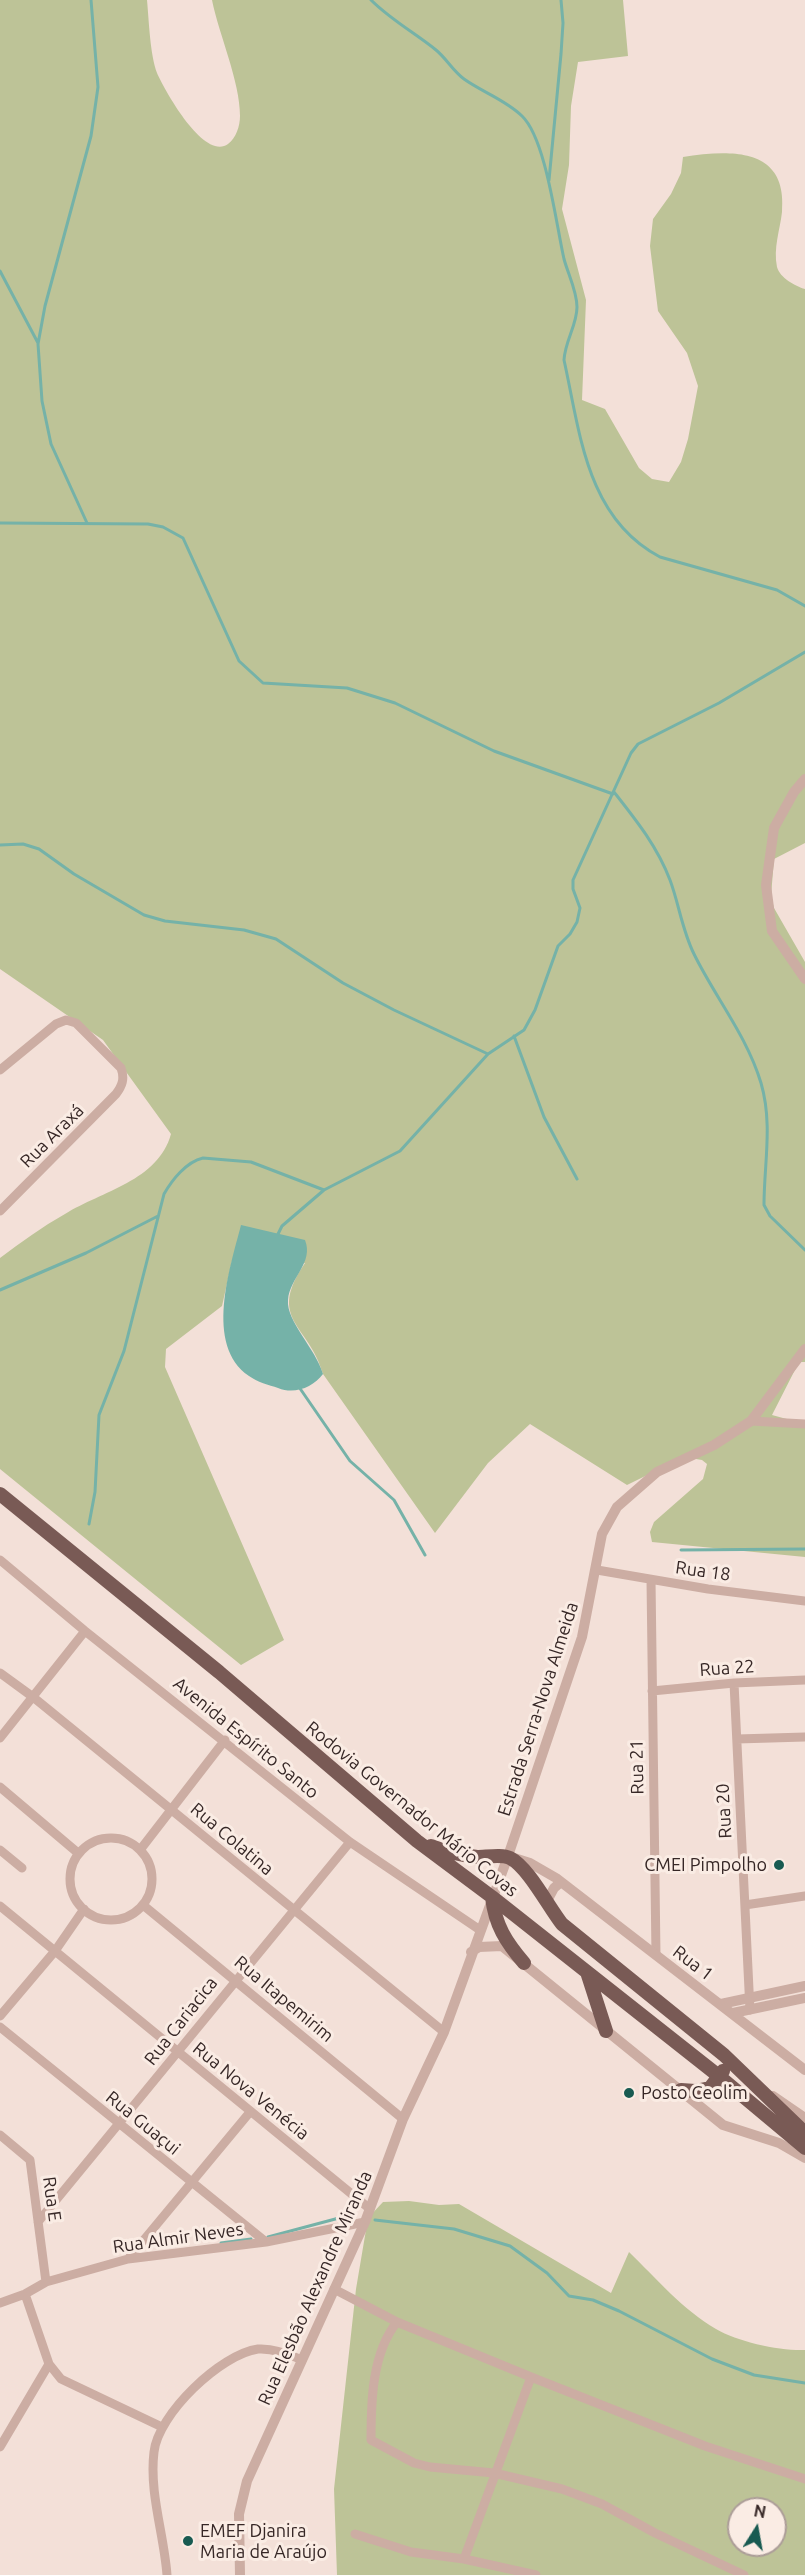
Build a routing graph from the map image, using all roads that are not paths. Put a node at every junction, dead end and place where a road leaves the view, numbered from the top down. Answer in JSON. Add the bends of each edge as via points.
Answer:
{"nodes":[{"id":1,"x":805,"y":779,"type":"edge"},
{"id":2,"x":805,"y":979,"type":"edge"},
{"id":3,"x":0,"y":1071,"type":"edge"},
{"id":4,"x":0,"y":1211,"type":"edge"},
{"id":5,"x":805,"y":1349,"type":"edge"},
{"id":6,"x":751,"y":1421,"type":"junction"},
{"id":7,"x":805,"y":1424,"type":"edge"},
{"id":8,"x":0,"y":1494,"type":"edge"},
{"id":9,"x":0,"y":1560,"type":"edge"},
{"id":10,"x":597,"y":1570,"type":"junction"},
{"id":11,"x":651,"y":1580,"type":"junction"},
{"id":12,"x":805,"y":1601,"type":"edge"},
{"id":13,"x":85,"y":1631,"type":"junction"},
{"id":14,"x":0,"y":1673,"type":"edge"},
{"id":15,"x":805,"y":1680,"type":"edge"},
{"id":16,"x":734,"y":1683,"type":"junction"},
{"id":17,"x":652,"y":1691,"type":"junction"},
{"id":18,"x":33,"y":1697,"type":"junction"},
{"id":19,"x":805,"y":1737,"type":"edge"},
{"id":20,"x":0,"y":1738,"type":"edge"},
{"id":21,"x":737,"y":1739,"type":"junction"},
{"id":22,"x":225,"y":1740,"type":"junction"},
{"id":23,"x":0,"y":1787,"type":"edge"},
{"id":24,"x":170,"y":1809,"type":"junction"},
{"id":25,"x":417,"y":1841,"type":"junction"},
{"id":26,"x":350,"y":1842,"type":"junction"},
{"id":27,"x":0,"y":1850,"type":"edge"},
{"id":28,"x":140,"y":1850,"type":"junction"},
{"id":29,"x":78,"y":1853,"type":"junction"},
{"id":30,"x":508,"y":1856,"type":"junction"},
{"id":31,"x":22,"y":1868,"type":"dead end"},
{"id":32,"x":561,"y":1882,"type":"junction"},
{"id":33,"x":805,"y":1896,"type":"edge"},
{"id":34,"x":492,"y":1897,"type":"junction"},
{"id":35,"x":546,"y":1903,"type":"junction"},
{"id":36,"x":143,"y":1905,"type":"junction"},
{"id":37,"x":745,"y":1905,"type":"junction"},
{"id":38,"x":0,"y":1906,"type":"edge"},
{"id":39,"x":84,"y":1909,"type":"junction"},
{"id":40,"x":292,"y":1910,"type":"junction"},
{"id":41,"x":480,"y":1930,"type":"junction"},
{"id":42,"x":502,"y":1946,"type":"junction"},
{"id":43,"x":55,"y":1951,"type":"junction"},
{"id":44,"x":471,"y":1952,"type":"junction"},
{"id":45,"x":656,"y":1955,"type":"junction"},
{"id":46,"x":524,"y":1963,"type":"junction"},
{"id":47,"x":587,"y":1972,"type":"junction"},
{"id":48,"x":234,"y":1979,"type":"junction"},
{"id":49,"x":805,"y":1986,"type":"edge"},
{"id":50,"x":749,"y":1997,"type":"junction"},
{"id":51,"x":805,"y":1998,"type":"edge"},
{"id":52,"x":721,"y":2004,"type":"junction"},
{"id":53,"x":750,"y":2010,"type":"junction"},
{"id":54,"x":733,"y":2013,"type":"junction"},
{"id":55,"x":0,"y":2016,"type":"edge"},
{"id":56,"x":0,"y":2027,"type":"edge"},
{"id":57,"x":606,"y":2031,"type":"junction"},
{"id":58,"x":444,"y":2032,"type":"junction"},
{"id":59,"x":178,"y":2053,"type":"junction"},
{"id":60,"x":724,"y":2055,"type":"junction"},
{"id":61,"x":805,"y":2070,"type":"edge"},
{"id":62,"x":720,"y":2077,"type":"junction"},
{"id":63,"x":747,"y":2077,"type":"junction"},
{"id":64,"x":681,"y":2090,"type":"junction"},
{"id":65,"x":250,"y":2112,"type":"junction"},
{"id":66,"x":805,"y":2118,"type":"edge"},
{"id":67,"x":403,"y":2119,"type":"junction"},
{"id":68,"x":118,"y":2124,"type":"junction"},
{"id":69,"x":805,"y":2133,"type":"edge"},
{"id":70,"x":0,"y":2135,"type":"edge"},
{"id":71,"x":805,"y":2148,"type":"edge"},
{"id":72,"x":805,"y":2158,"type":"edge"},
{"id":73,"x":190,"y":2182,"type":"junction"},
{"id":74,"x":370,"y":2209,"type":"junction"},
{"id":75,"x":38,"y":2222,"type":"junction"},
{"id":76,"x":365,"y":2222,"type":"junction"},
{"id":77,"x":266,"y":2242,"type":"junction"},
{"id":78,"x":128,"y":2259,"type":"junction"},
{"id":79,"x":46,"y":2282,"type":"junction"},
{"id":80,"x":334,"y":2289,"type":"junction"},
{"id":81,"x":25,"y":2294,"type":"junction"},
{"id":82,"x":0,"y":2303,"type":"edge"},
{"id":83,"x":397,"y":2322,"type":"junction"},
{"id":84,"x":302,"y":2360,"type":"junction"},
{"id":85,"x":49,"y":2364,"type":"junction"},
{"id":86,"x":531,"y":2377,"type":"junction"},
{"id":87,"x":162,"y":2427,"type":"junction"},
{"id":88,"x":0,"y":2447,"type":"edge"},
{"id":89,"x":494,"y":2473,"type":"junction"},
{"id":90,"x":805,"y":2479,"type":"edge"},
{"id":91,"x":355,"y":2534,"type":"dead end"},
{"id":92,"x":464,"y":2559,"type":"junction"},
{"id":93,"x":167,"y":2575,"type":"edge"},
{"id":94,"x":240,"y":2575,"type":"edge"},
{"id":95,"x":536,"y":2575,"type":"edge"},
{"id":96,"x":744,"y":2575,"type":"edge"}],
"edges":[{"from":1,"to":2,"type":"street","via":[[774,828],[766,885],[772,931]]},
{"from":3,"to":4,"type":"street","name":"Rua Araxá","via":[[66,1020],[76,1023],[120,1068],[123,1081],[116,1094]]},
{"from":5,"to":6,"type":"street"},
{"from":6,"to":7,"type":"street"},
{"from":6,"to":10,"type":"street","name":"Estrada Serra-Nova Almeida","via":[[657,1472],[617,1507],[602,1534]]},
{"from":8,"to":25,"type":"main road","name":"Rodovia Governador Mário Covas","via":[[219,1672]]},
{"from":9,"to":13,"type":"street","name":"Avenida Espírito Santo"},
{"from":10,"to":11,"type":"street","name":"Rua 18"},
{"from":10,"to":30,"type":"street","name":"Estrada Serra-Nova Almeida","via":[[582,1637]]},
{"from":11,"to":12,"type":"street","name":"Rua 18"},
{"from":11,"to":17,"type":"street","name":"Rua 21"},
{"from":13,"to":18,"type":"street"},
{"from":13,"to":22,"type":"street","name":"Avenida Espírito Santo"},
{"from":14,"to":18,"type":"street","name":"Rua Colatina"},
{"from":15,"to":16,"type":"street","name":"Rua 22"},
{"from":16,"to":17,"type":"street","name":"Rua 22"},
{"from":16,"to":21,"type":"street","name":"Rua 20"},
{"from":17,"to":45,"type":"street","name":"Rua 21"},
{"from":18,"to":20,"type":"street"},
{"from":18,"to":24,"type":"street","name":"Rua Colatina"},
{"from":19,"to":21,"type":"street"},
{"from":21,"to":37,"type":"street","name":"Rua 20"},
{"from":22,"to":24,"type":"street"},
{"from":22,"to":26,"type":"street","name":"Avenida Espírito Santo"},
{"from":23,"to":29,"type":"street"},
{"from":24,"to":28,"type":"street"},
{"from":24,"to":40,"type":"street","name":"Rua Colatina"},
{"from":25,"to":30,"type":"main road","via":[[464,1855]]},
{"from":25,"to":34,"type":"main road","name":"Rodovia Governador Mário Covas"},
{"from":26,"to":40,"type":"street","name":"Rua Cariacica"},
{"from":26,"to":41,"type":"street","name":"Avenida Espírito Santo"},
{"from":27,"to":31,"type":"street"},
{"from":28,"to":29,"type":"street","via":[[108,1837]]},
{"from":28,"to":36,"type":"street","via":[[153,1873],[152,1887]]},
{"from":29,"to":39,"type":"street","via":[[69,1880],[78,1904]]},
{"from":30,"to":32,"type":"street","name":"Rua 1","via":[[543,1869]]},
{"from":30,"to":34,"type":"street","name":"Rua Elesbão Alexandre Miranda"},
{"from":30,"to":35,"type":"main road","via":[[531,1878]]},
{"from":32,"to":35,"type":"street"},
{"from":32,"to":45,"type":"street","name":"Rua 1"},
{"from":33,"to":37,"type":"street"},
{"from":34,"to":41,"type":"street","name":"Rua Elesbão Alexandre Miranda"},
{"from":34,"to":46,"type":"main road","via":[[505,1940]]},
{"from":34,"to":47,"type":"main road","name":"Rodovia Governador Mário Covas"},
{"from":35,"to":60,"type":"main road","via":[[562,1924]]},
{"from":36,"to":39,"type":"street","via":[[126,1918],[111,1921]]},
{"from":36,"to":48,"type":"street","name":"Rua Itapemirim"},
{"from":37,"to":50,"type":"street","name":"Rua 20"},
{"from":38,"to":43,"type":"street","name":"Rua Nova Venécia"},
{"from":39,"to":43,"type":"street"},
{"from":40,"to":48,"type":"street","name":"Rua Cariacica"},
{"from":40,"to":58,"type":"street","name":"Rua Colatina"},
{"from":41,"to":42,"type":"street"},
{"from":41,"to":44,"type":"street","name":"Rua Elesbão Alexandre Miranda"},
{"from":42,"to":44,"type":"street","via":[[479,1947]]},
{"from":42,"to":46,"type":"street"},
{"from":43,"to":55,"type":"street"},
{"from":43,"to":59,"type":"street","name":"Rua Nova Venécia"},
{"from":44,"to":58,"type":"street","name":"Rua Elesbão Alexandre Miranda"},
{"from":45,"to":52,"type":"street","name":"Rua 1"},
{"from":46,"to":57,"type":"street"},
{"from":47,"to":57,"type":"main road"},
{"from":47,"to":62,"type":"main road","name":"Rodovia Governador Mário Covas"},
{"from":48,"to":59,"type":"street","name":"Rua Cariacica"},
{"from":48,"to":67,"type":"street","name":"Rua Itapemirim"},
{"from":49,"to":50,"type":"street"},
{"from":50,"to":52,"type":"street"},
{"from":50,"to":53,"type":"street","name":"Rua 20"},
{"from":51,"to":53,"type":"street"},
{"from":52,"to":54,"type":"street","name":"Rua 1"},
{"from":53,"to":54,"type":"street"},
{"from":54,"to":61,"type":"street","name":"Rua 1"},
{"from":56,"to":68,"type":"street","name":"Rua Guaçui"},
{"from":57,"to":64,"type":"street"},
{"from":58,"to":67,"type":"street","name":"Rua Elesbão Alexandre Miranda"},
{"from":59,"to":65,"type":"street","name":"Rua Nova Venécia"},
{"from":59,"to":68,"type":"street","name":"Rua Cariacica"},
{"from":60,"to":62,"type":"main road","via":[[725,2067]]},
{"from":60,"to":63,"type":"main road"},
{"from":62,"to":64,"type":"main road","via":[[710,2088]]},
{"from":62,"to":71,"type":"main road","name":"Rodovia Governador Mário Covas"},
{"from":63,"to":66,"type":"street"},
{"from":63,"to":69,"type":"main road"},
{"from":64,"to":72,"type":"street","via":[[723,2125],[779,2144]]},
{"from":65,"to":73,"type":"street"},
{"from":65,"to":74,"type":"street","name":"Rua Nova Venécia"},
{"from":67,"to":74,"type":"street","name":"Rua Elesbão Alexandre Miranda"},
{"from":68,"to":73,"type":"street","name":"Rua Guaçui"},
{"from":68,"to":75,"type":"street","name":"Rua Cariacica"},
{"from":70,"to":75,"type":"street","name":"Rua E","via":[[30,2160]]},
{"from":73,"to":77,"type":"street","name":"Rua Guaçui"},
{"from":73,"to":78,"type":"street"},
{"from":74,"to":76,"type":"street","name":"Rua Elesbão Alexandre Miranda"},
{"from":75,"to":79,"type":"street","name":"Rua E"},
{"from":76,"to":77,"type":"street","name":"Rua Almir Neves"},
{"from":76,"to":80,"type":"street","name":"Rua Elesbão Alexandre Miranda"},
{"from":77,"to":78,"type":"street","name":"Rua Almir Neves"},
{"from":78,"to":79,"type":"street","name":"Rua Almir Neves"},
{"from":79,"to":81,"type":"street","name":"Rua Almir Neves"},
{"from":80,"to":83,"type":"street"},
{"from":80,"to":84,"type":"street","name":"Rua Elesbão Alexandre Miranda"},
{"from":81,"to":82,"type":"street","name":"Rua Almir Neves"},
{"from":81,"to":85,"type":"street"},
{"from":83,"to":86,"type":"street"},
{"from":83,"to":89,"type":"street","via":[[386,2336],[375,2374],[370,2440],[414,2463]]},
{"from":84,"to":87,"type":"street","via":[[258,2349],[234,2357],[192,2388]]},
{"from":84,"to":94,"type":"street","name":"Rua Elesbão Alexandre Miranda","via":[[247,2481],[239,2514]]},
{"from":85,"to":87,"type":"street","via":[[61,2379]]},
{"from":85,"to":88,"type":"street"},
{"from":86,"to":89,"type":"street"},
{"from":86,"to":90,"type":"street","via":[[705,2446]]},
{"from":87,"to":93,"type":"street","via":[[154,2450],[154,2485]]},
{"from":89,"to":92,"type":"street"},
{"from":89,"to":96,"type":"street","via":[[562,2488],[602,2504]]},
{"from":91,"to":92,"type":"street","via":[[411,2552]]},
{"from":92,"to":95,"type":"street"}]}
